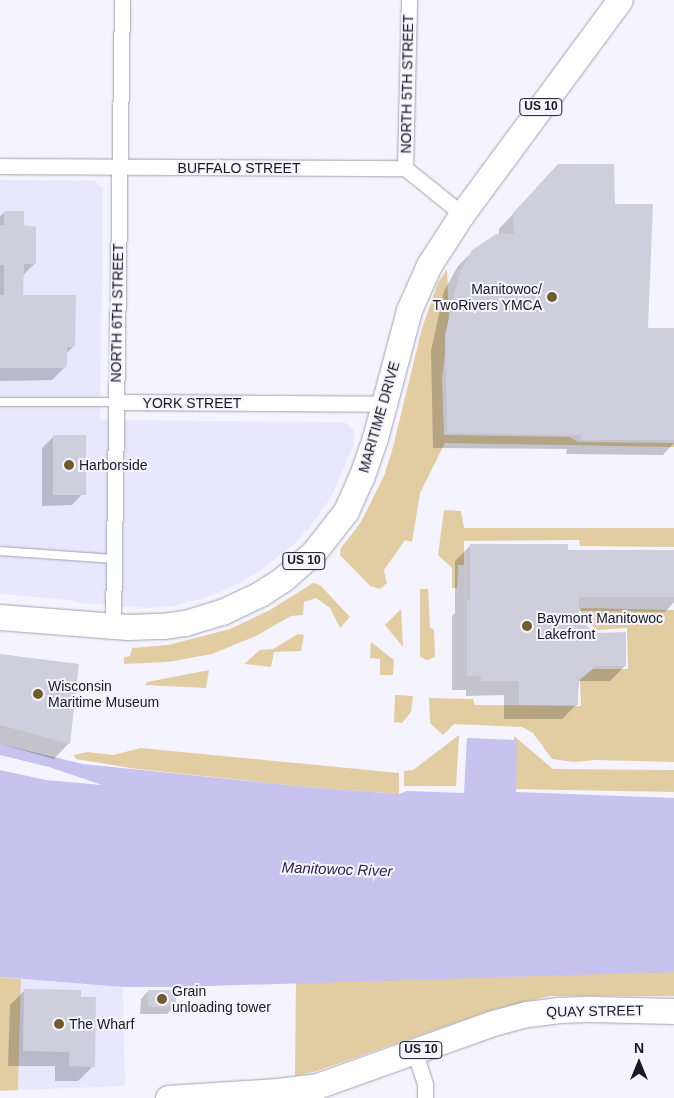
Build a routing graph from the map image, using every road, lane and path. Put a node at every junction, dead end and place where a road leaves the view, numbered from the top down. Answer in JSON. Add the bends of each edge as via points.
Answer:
{"nodes":[{"id":1,"x":122,"y":0,"type":"edge"},
{"id":2,"x":409,"y":0,"type":"edge"},
{"id":3,"x":620,"y":0,"type":"edge"},
{"id":4,"x":0,"y":166,"type":"edge"},
{"id":5,"x":119,"y":167,"type":"junction"},
{"id":6,"x":405,"y":168,"type":"junction"},
{"id":7,"x":462,"y":214,"type":"junction"},
{"id":8,"x":0,"y":402,"type":"edge"},
{"id":9,"x":116,"y":402,"type":"junction"},
{"id":10,"x":384,"y":404,"type":"junction"},
{"id":11,"x":0,"y":551,"type":"edge"},
{"id":12,"x":114,"y":559,"type":"junction"},
{"id":13,"x":0,"y":616,"type":"edge"},
{"id":14,"x":113,"y":626,"type":"junction"},
{"id":15,"x":674,"y":1011,"type":"edge"},
{"id":16,"x":415,"y":1053,"type":"junction"},
{"id":17,"x":168,"y":1098,"type":"edge"},
{"id":18,"x":425,"y":1098,"type":"edge"}],
"edges":[{"from":1,"to":5,"type":"street","name":"NORTH 6TH STREET"},
{"from":2,"to":6,"type":"street","name":"NORTH 5TH STREET"},
{"from":3,"to":7,"type":"main road","name":"MARITIME DRIVE","number":"US 10"},
{"from":4,"to":5,"type":"street","name":"BUFFALO STREET"},
{"from":5,"to":6,"type":"street","name":"BUFFALO STREET"},
{"from":5,"to":9,"type":"street","name":"NORTH 6TH STREET"},
{"from":6,"to":7,"type":"street"},
{"from":7,"to":10,"type":"main road","name":"MARITIME DRIVE","number":"US 10","via":[[434,258],[412,302]]},
{"from":8,"to":9,"type":"lane","name":"YORK STREET"},
{"from":9,"to":10,"type":"street","name":"YORK STREET"},
{"from":9,"to":12,"type":"street","name":"NORTH 6TH STREET"},
{"from":10,"to":14,"type":"main road","name":"MARITIME DRIVE","number":"US 10","via":[[361,478],[346,511],[314,552],[288,575],[247,601],[209,616],[163,626]]},
{"from":11,"to":12,"type":"lane"},
{"from":12,"to":14,"type":"street","name":"NORTH 6TH STREET"},
{"from":13,"to":14,"type":"main road","name":"MARITIME DRIVE","number":"US 10"},
{"from":15,"to":16,"type":"main road","name":"QUAY STREET","number":"US 10","via":[[591,1009],[527,1014],[493,1023]]},
{"from":16,"to":17,"type":"main road","name":"QUAY STREET","number":"US 10","via":[[317,1086]]},
{"from":16,"to":18,"type":"street","via":[[425,1084]]}]}
